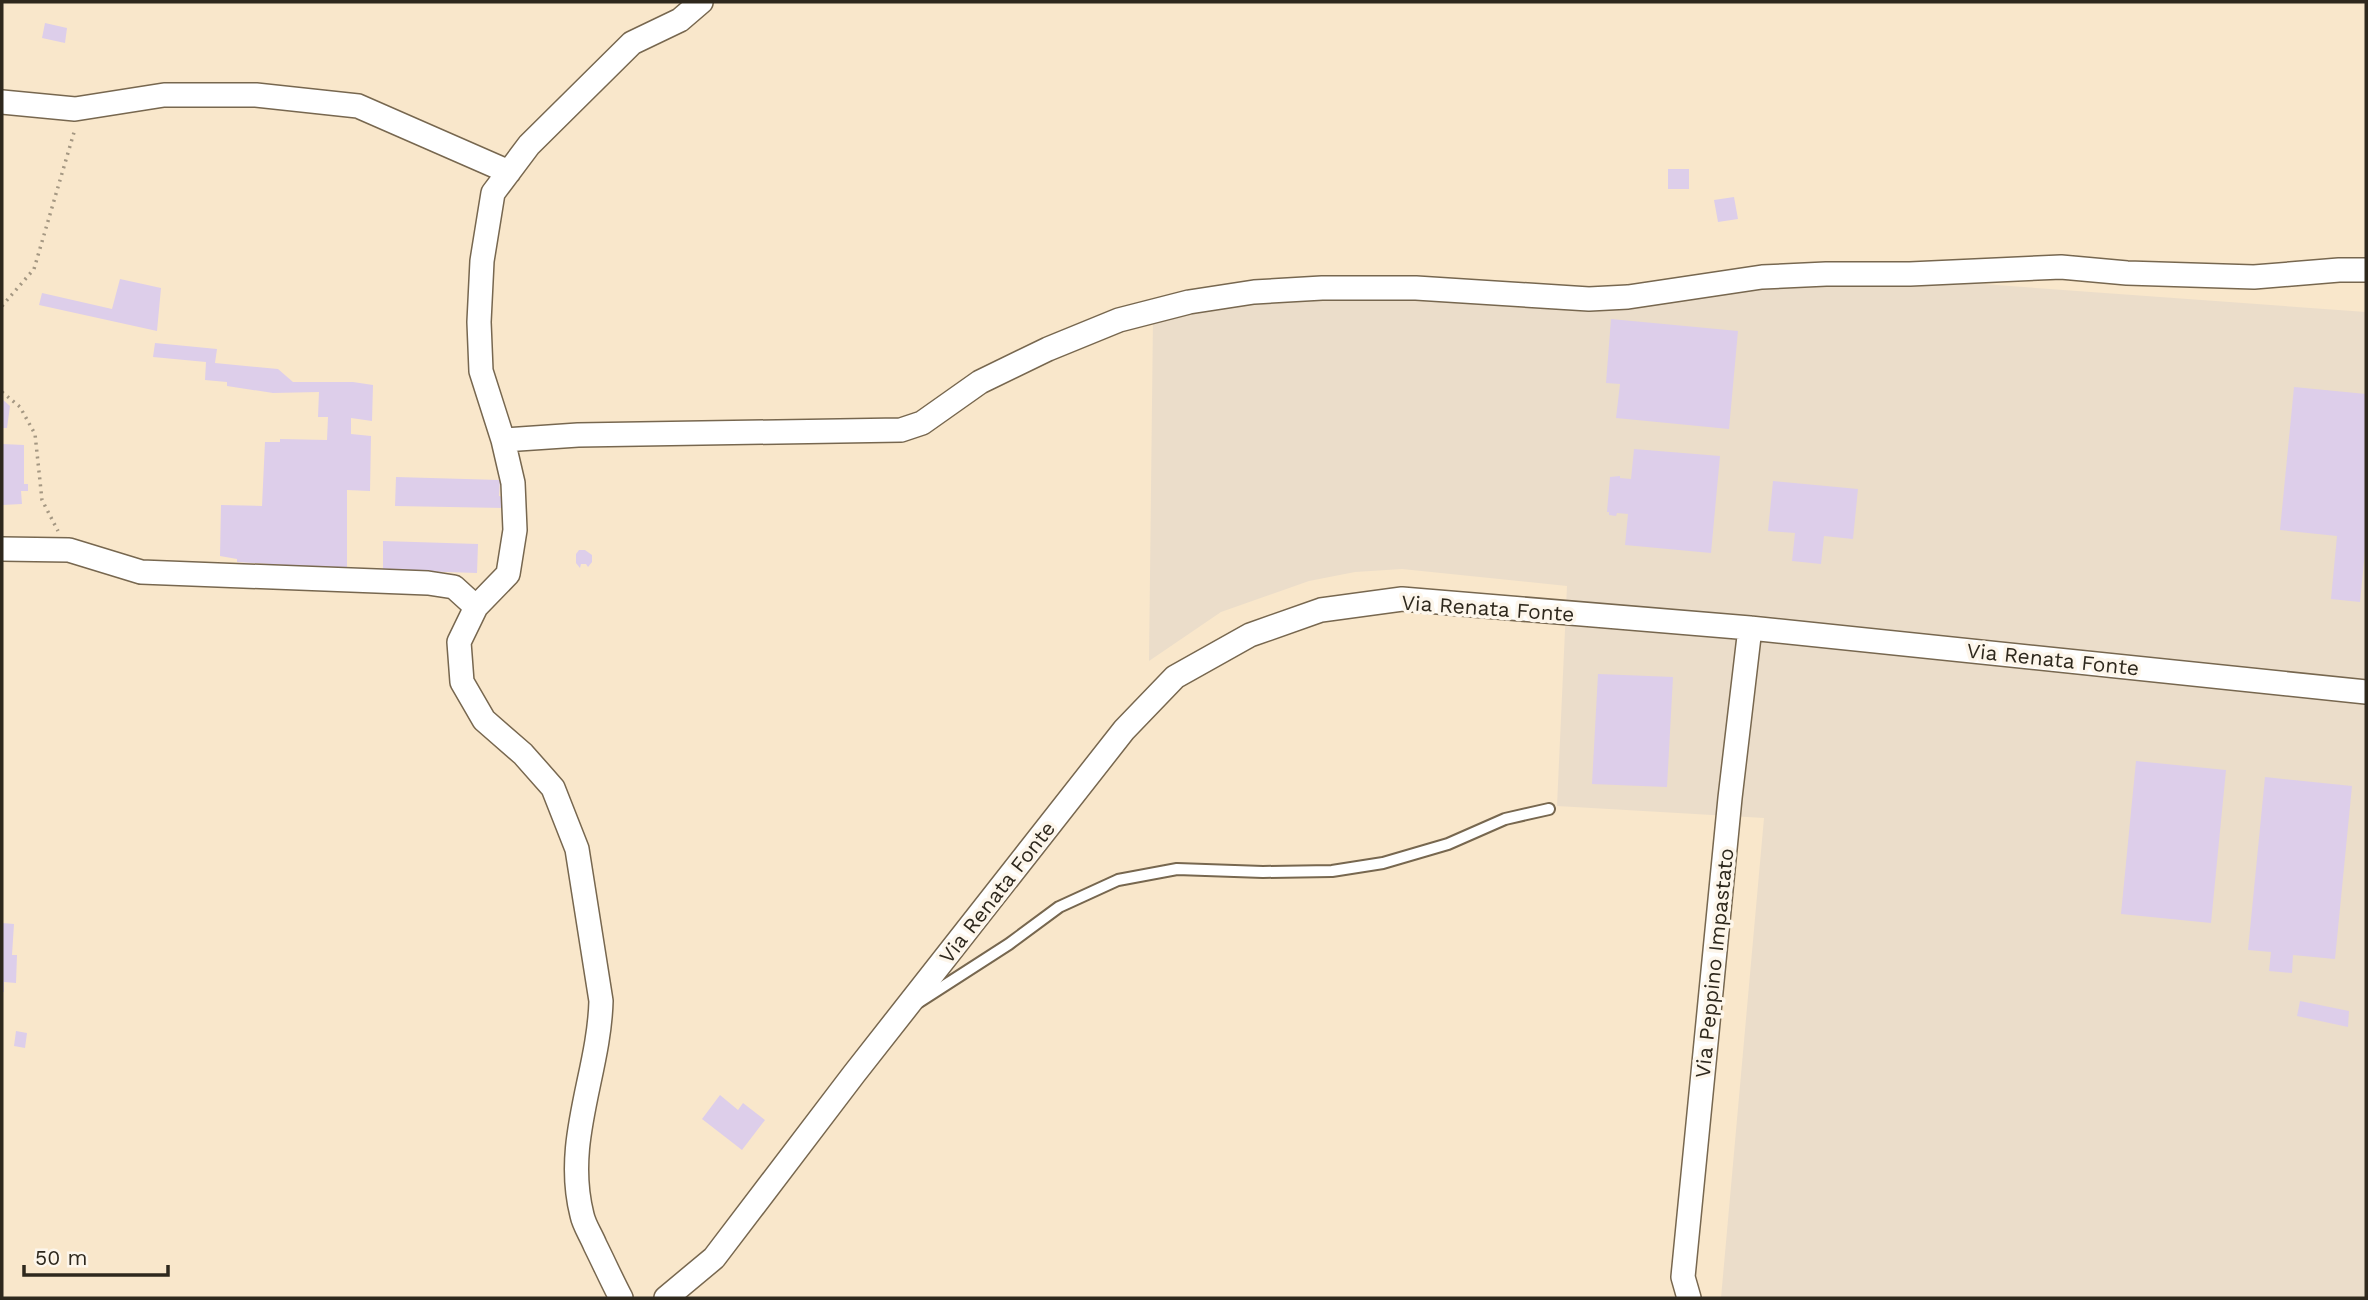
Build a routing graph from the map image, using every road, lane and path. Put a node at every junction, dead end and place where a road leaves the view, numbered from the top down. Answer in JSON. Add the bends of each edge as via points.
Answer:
{"nodes":[{"id":1,"x":701,"y":2,"type":"edge"},
{"id":2,"x":2,"y":102,"type":"edge"},
{"id":3,"x":75,"y":109,"type":"junction"},
{"id":4,"x":509,"y":173,"type":"junction"},
{"id":5,"x":2366,"y":270,"type":"edge"},
{"id":6,"x":2,"y":306,"type":"edge"},
{"id":7,"x":2,"y":392,"type":"edge"},
{"id":8,"x":503,"y":440,"type":"junction"},
{"id":9,"x":2,"y":549,"type":"edge"},
{"id":10,"x":69,"y":550,"type":"junction"},
{"id":11,"x":476,"y":607,"type":"junction"},
{"id":12,"x":1750,"y":628,"type":"junction"},
{"id":13,"x":2366,"y":692,"type":"edge"},
{"id":14,"x":1549,"y":809,"type":"dead end"},
{"id":15,"x":904,"y":1010,"type":"junction"},
{"id":16,"x":612,"y":1295,"type":"edge"},
{"id":17,"x":666,"y":1298,"type":"edge"},
{"id":18,"x":1689,"y":1298,"type":"edge"}],
"edges":[{"from":1,"to":4,"type":"street","via":[[680,20],[632,43],[529,145]]},
{"from":2,"to":3,"type":"street"},
{"from":3,"to":4,"type":"street","via":[[164,94],[256,95],[358,106]]},
{"from":3,"to":6,"type":"path","via":[[75,130],[34,269]]},
{"from":4,"to":8,"type":"street","via":[[494,193],[482,261],[479,322],[481,371]]},
{"from":5,"to":8,"type":"street","via":[[2254,277],[2061,267],[1826,274],[1762,277],[1589,299],[1416,288],[1254,292],[1119,320],[980,382],[922,423],[901,430]]},
{"from":7,"to":10,"type":"path","via":[[20,407],[34,434],[42,500]]},
{"from":8,"to":11,"type":"street","via":[[513,483],[515,530],[508,574]]},
{"from":9,"to":10,"type":"street"},
{"from":10,"to":11,"type":"street","via":[[141,572],[428,583],[454,587]]},
{"from":11,"to":16,"type":"street","via":[[459,642],[462,682],[484,720],[553,788],[577,849],[601,1001],[576,1158],[578,1187],[582,1217]]},
{"from":12,"to":13,"type":"street","name":"Via Renata Fonte"},
{"from":12,"to":15,"type":"street","name":"Via Renata Fonte","via":[[1402,599],[1321,610],[1250,635],[1175,677],[1124,730]]},
{"from":12,"to":18,"type":"street","name":"Via Peppino Impastato","via":[[1683,1277]]},
{"from":14,"to":15,"type":"lane","via":[[1505,818],[1448,844],[1383,863],[1304,871],[1177,869],[1118,880],[1059,907]]},
{"from":15,"to":17,"type":"street","name":"Via Renata Fonte","via":[[713,1258]]}]}
